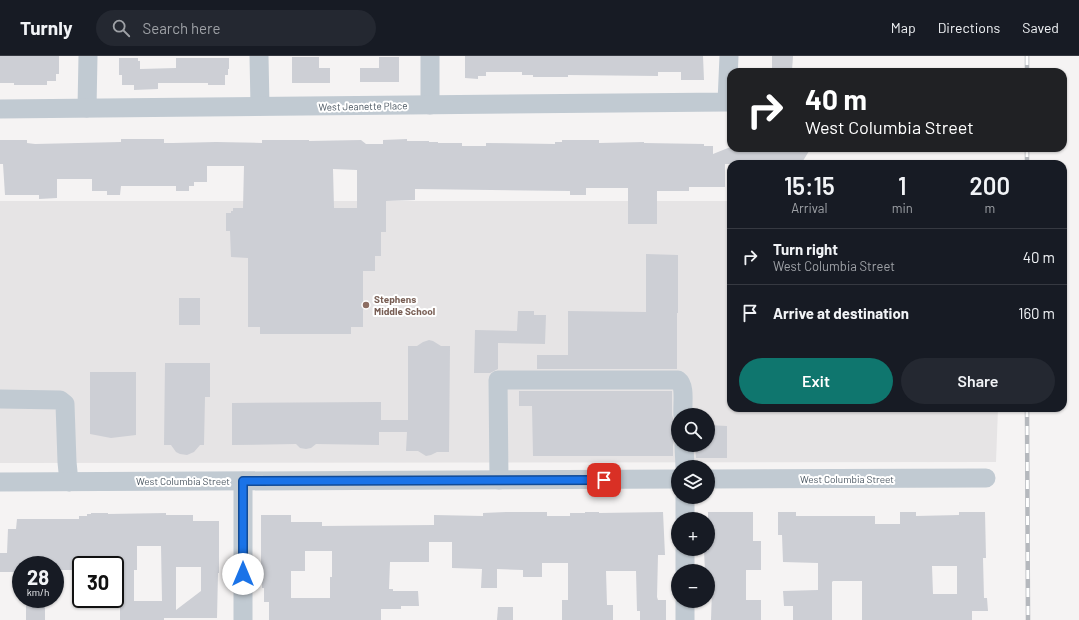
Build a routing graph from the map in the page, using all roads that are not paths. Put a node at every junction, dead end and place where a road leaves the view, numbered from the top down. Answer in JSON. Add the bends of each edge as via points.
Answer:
{"nodes":[{"id":1,"x":88,"y":56,"type":"edge"},
{"id":2,"x":259,"y":56,"type":"edge"},
{"id":3,"x":430,"y":56,"type":"edge"},
{"id":4,"x":729,"y":56,"type":"edge"},
{"id":5,"x":728,"y":68,"type":"edge"},
{"id":6,"x":727,"y":102,"type":"edge"},
{"id":7,"x":430,"y":105,"type":"junction"},
{"id":8,"x":260,"y":106,"type":"junction"},
{"id":9,"x":87,"y":108,"type":"junction"},
{"id":10,"x":0,"y":109,"type":"edge"},
{"id":11,"x":0,"y":399,"type":"edge"},
{"id":12,"x":683,"y":408,"type":"edge"},
{"id":13,"x":986,"y":478,"type":"dead end"},
{"id":14,"x":671,"y":479,"type":"edge"},
{"id":15,"x":715,"y":479,"type":"edge"},
{"id":16,"x":500,"y":480,"type":"junction"},
{"id":17,"x":243,"y":481,"type":"junction"},
{"id":18,"x":0,"y":482,"type":"edge"},
{"id":19,"x":69,"y":482,"type":"junction"},
{"id":20,"x":685,"y":608,"type":"edge"},
{"id":21,"x":243,"y":620,"type":"edge"},
{"id":22,"x":685,"y":620,"type":"edge"}],
"edges":[{"from":1,"to":9,"type":"street"},
{"from":2,"to":8,"type":"street"},
{"from":3,"to":7,"type":"street"},
{"from":4,"to":5,"type":"street","name":"West Jeanette Place"},
{"from":6,"to":7,"type":"street","name":"West Jeanette Place"},
{"from":7,"to":8,"type":"street","name":"West Jeanette Place"},
{"from":8,"to":9,"type":"street","name":"West Jeanette Place"},
{"from":9,"to":10,"type":"street","name":"West Jeanette Place"},
{"from":11,"to":19,"type":"street","via":[[60,400],[65,404]]},
{"from":12,"to":16,"type":"street","via":[[683,387],[678,380],[498,380]]},
{"from":13,"to":15,"type":"street","name":"West Columbia Street"},
{"from":14,"to":16,"type":"street","name":"West Columbia Street"},
{"from":16,"to":17,"type":"street","name":"West Columbia Street"},
{"from":17,"to":19,"type":"street","name":"West Columbia Street"},
{"from":17,"to":21,"type":"street"},
{"from":18,"to":19,"type":"street","name":"West Columbia Street"},
{"from":20,"to":22,"type":"street"}]}
